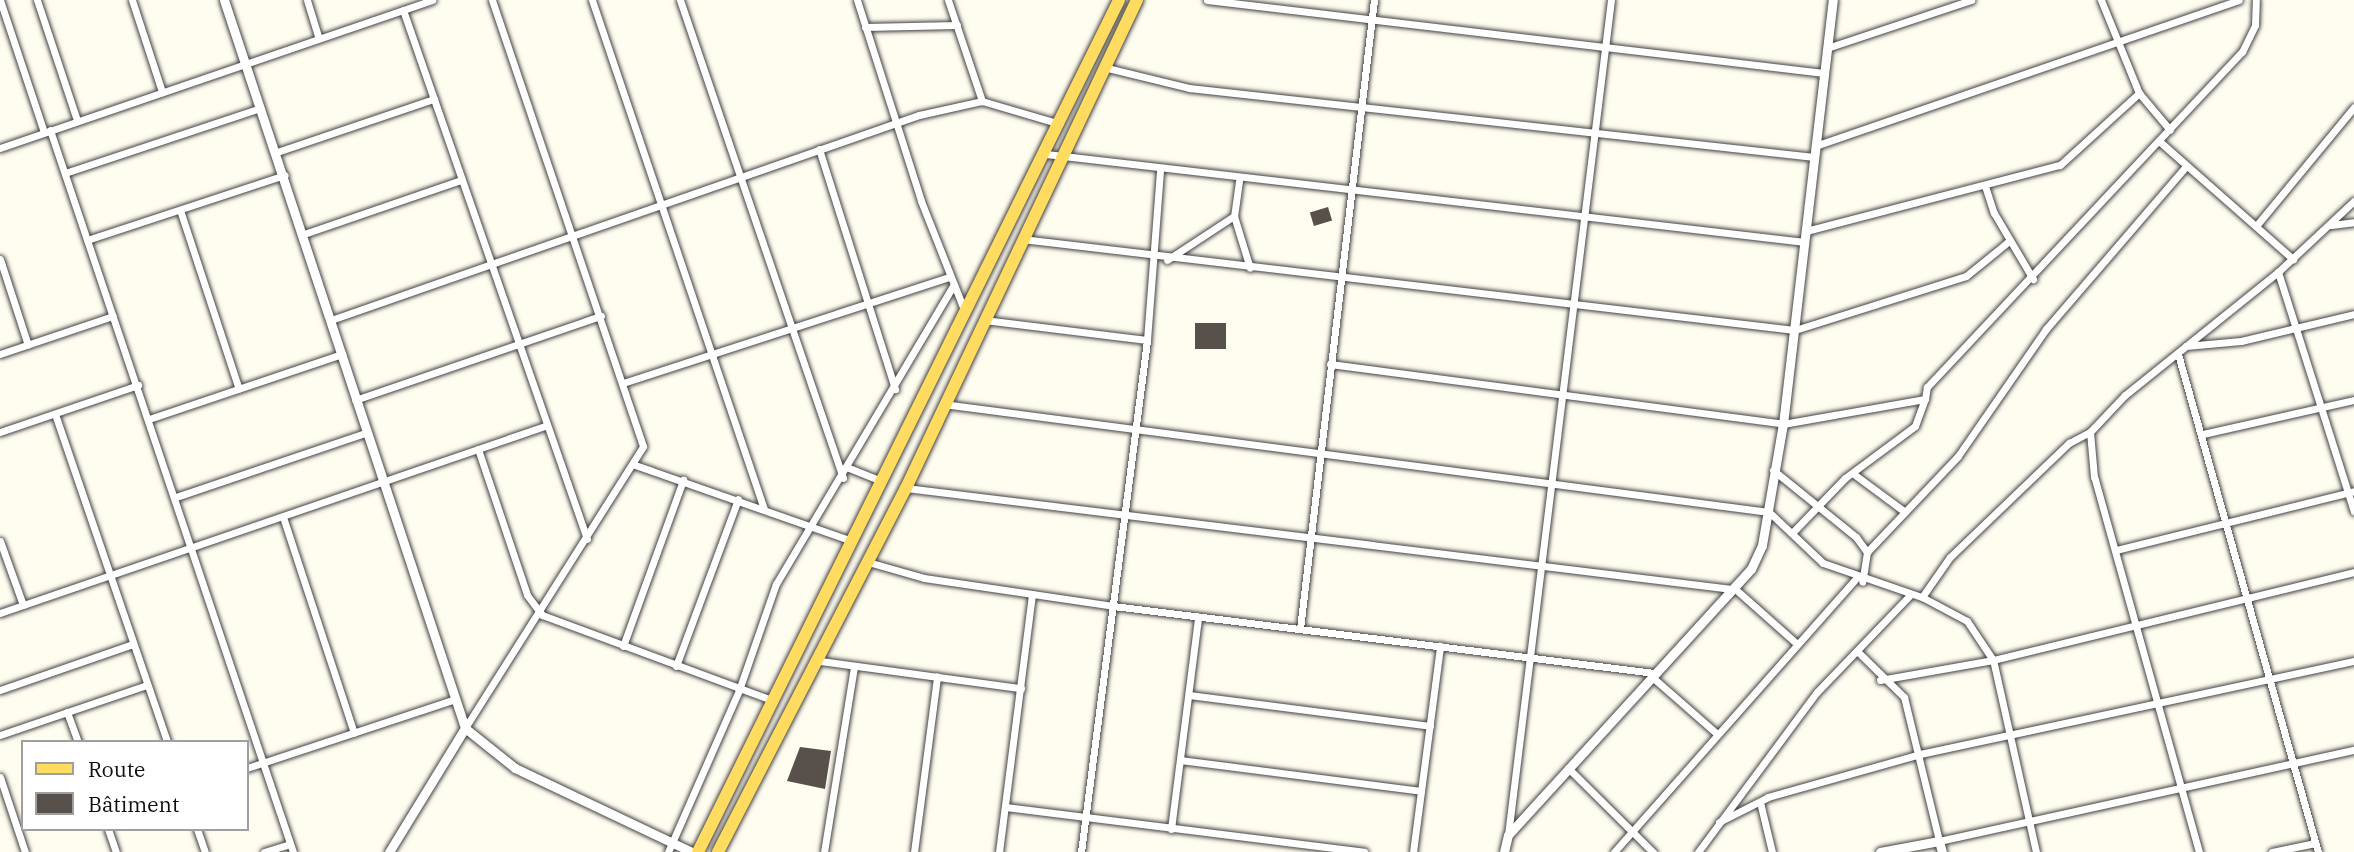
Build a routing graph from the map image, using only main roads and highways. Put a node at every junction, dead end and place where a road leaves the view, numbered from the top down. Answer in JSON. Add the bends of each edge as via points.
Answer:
{"nodes":[{"id":1,"x":1119,"y":0,"type":"edge"},
{"id":2,"x":1136,"y":0,"type":"edge"},
{"id":3,"x":698,"y":852,"type":"edge"},
{"id":4,"x":718,"y":852,"type":"edge"}],
"edges":[{"from":1,"to":3,"type":"main road"},
{"from":2,"to":4,"type":"main road","via":[[906,488]]}]}
